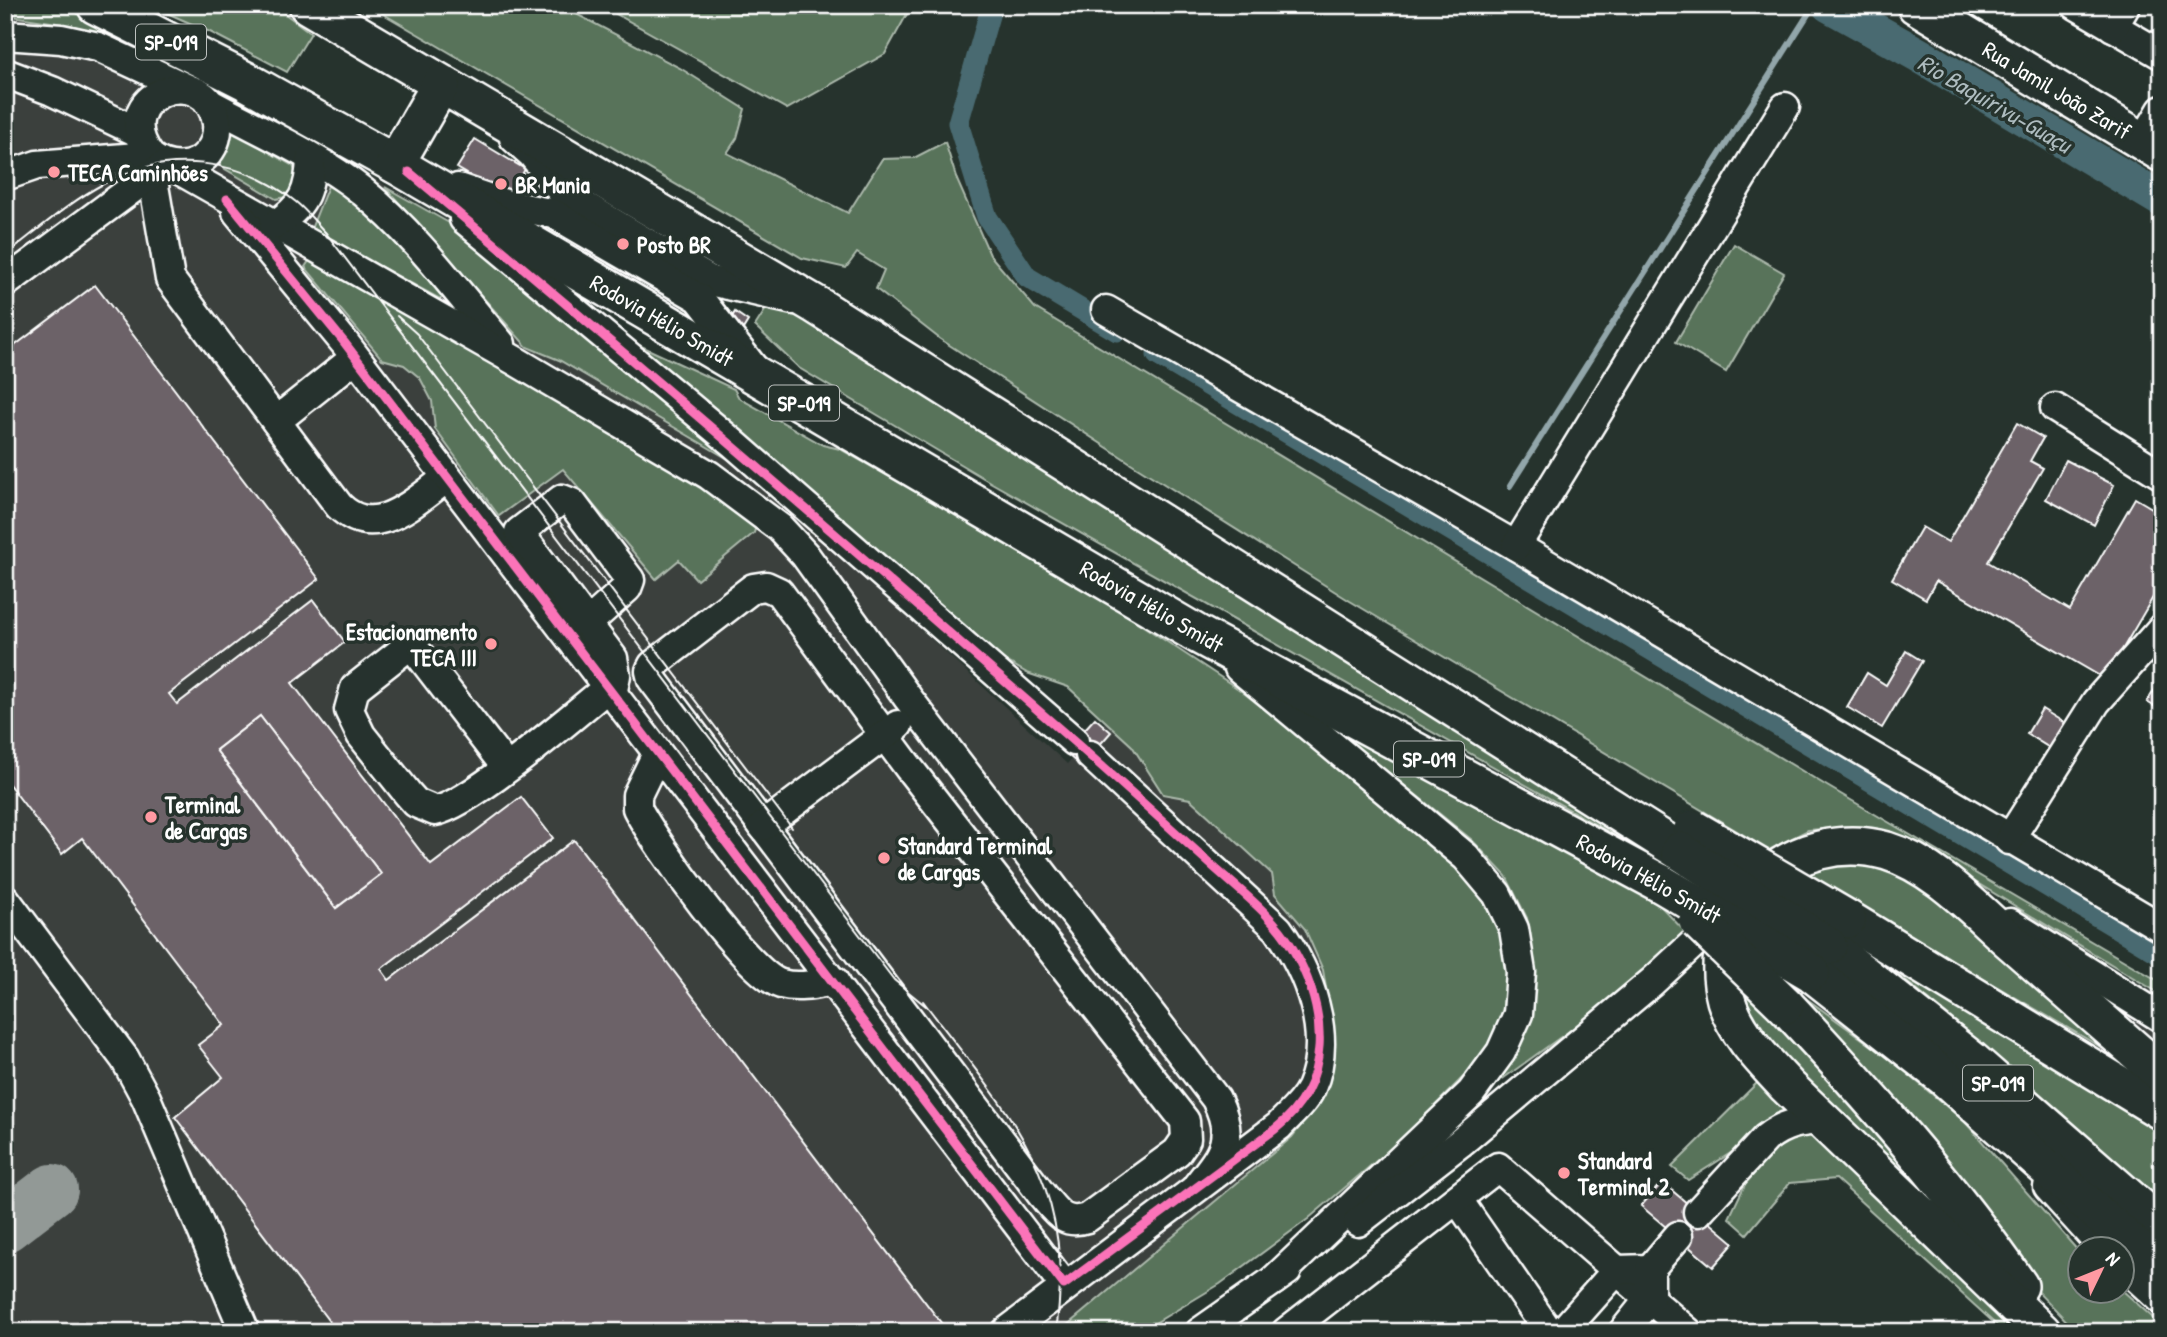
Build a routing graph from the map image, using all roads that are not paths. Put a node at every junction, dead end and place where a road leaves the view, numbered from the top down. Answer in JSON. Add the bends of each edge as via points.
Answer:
{"nodes":[{"id":1,"x":96,"y":5,"type":"edge"},
{"id":2,"x":308,"y":5,"type":"edge"},
{"id":3,"x":1916,"y":5,"type":"edge"},
{"id":4,"x":2076,"y":5,"type":"edge"},
{"id":5,"x":2119,"y":16,"type":"edge"},
{"id":6,"x":5,"y":34,"type":"edge"},
{"id":7,"x":2162,"y":55,"type":"edge"},
{"id":8,"x":5,"y":72,"type":"edge"},
{"id":9,"x":441,"y":84,"type":"junction"},
{"id":10,"x":199,"y":96,"type":"junction"},
{"id":11,"x":1785,"y":107,"type":"dead end"},
{"id":12,"x":2162,"y":110,"type":"edge"},
{"id":13,"x":2153,"y":147,"type":"edge"},
{"id":14,"x":311,"y":158,"type":"junction"},
{"id":15,"x":156,"y":159,"type":"junction"},
{"id":16,"x":402,"y":168,"type":"junction"},
{"id":17,"x":5,"y":176,"type":"edge"},
{"id":18,"x":227,"y":199,"type":"junction"},
{"id":19,"x":274,"y":225,"type":"junction"},
{"id":20,"x":5,"y":283,"type":"edge"},
{"id":21,"x":1106,"y":310,"type":"dead end"},
{"id":22,"x":355,"y":358,"type":"junction"},
{"id":23,"x":514,"y":360,"type":"junction"},
{"id":24,"x":2055,"y":408,"type":"dead end"},
{"id":25,"x":276,"y":421,"type":"junction"},
{"id":26,"x":2162,"y":475,"type":"edge"},
{"id":27,"x":447,"y":478,"type":"junction"},
{"id":28,"x":514,"y":545,"type":"junction"},
{"id":29,"x":1516,"y":546,"type":"junction"},
{"id":30,"x":589,"y":622,"type":"junction"},
{"id":31,"x":2162,"y":628,"type":"edge"},
{"id":32,"x":1199,"y":635,"type":"junction"},
{"id":33,"x":609,"y":691,"type":"junction"},
{"id":34,"x":913,"y":704,"type":"junction"},
{"id":35,"x":880,"y":729,"type":"junction"},
{"id":36,"x":657,"y":754,"type":"junction"},
{"id":37,"x":506,"y":768,"type":"junction"},
{"id":38,"x":759,"y":820,"type":"junction"},
{"id":39,"x":2009,"y":840,"type":"junction"},
{"id":40,"x":1917,"y":862,"type":"junction"},
{"id":41,"x":1660,"y":883,"type":"junction"},
{"id":42,"x":1744,"y":897,"type":"junction"},
{"id":43,"x":5,"y":899,"type":"edge"},
{"id":44,"x":2162,"y":928,"type":"edge"},
{"id":45,"x":1708,"y":930,"type":"junction"},
{"id":46,"x":1829,"y":946,"type":"junction"},
{"id":47,"x":834,"y":981,"type":"junction"},
{"id":48,"x":2162,"y":1018,"type":"edge"},
{"id":49,"x":2162,"y":1074,"type":"edge"},
{"id":50,"x":2162,"y":1111,"type":"edge"},
{"id":51,"x":1227,"y":1120,"type":"junction"},
{"id":52,"x":1824,"y":1120,"type":"junction"},
{"id":53,"x":1996,"y":1122,"type":"junction"},
{"id":54,"x":1279,"y":1125,"type":"junction"},
{"id":55,"x":1197,"y":1185,"type":"junction"},
{"id":56,"x":1458,"y":1200,"type":"junction"},
{"id":57,"x":1698,"y":1212,"type":"dead end"},
{"id":58,"x":2162,"y":1227,"type":"edge"},
{"id":59,"x":2092,"y":1236,"type":"edge"},
{"id":60,"x":1678,"y":1237,"type":"dead end"},
{"id":61,"x":1650,"y":1269,"type":"junction"},
{"id":62,"x":1617,"y":1270,"type":"junction"},
{"id":63,"x":2162,"y":1270,"type":"edge"},
{"id":64,"x":2136,"y":1277,"type":"edge"},
{"id":65,"x":1064,"y":1285,"type":"junction"},
{"id":66,"x":1255,"y":1293,"type":"junction"},
{"id":67,"x":1650,"y":1297,"type":"junction"},
{"id":68,"x":2162,"y":1301,"type":"edge"},
{"id":69,"x":1303,"y":1326,"type":"edge"},
{"id":70,"x":245,"y":1332,"type":"edge"},
{"id":71,"x":1006,"y":1332,"type":"edge"},
{"id":72,"x":1188,"y":1332,"type":"edge"},
{"id":73,"x":1200,"y":1332,"type":"edge"},
{"id":74,"x":1222,"y":1332,"type":"edge"},
{"id":75,"x":1549,"y":1332,"type":"edge"},
{"id":76,"x":1562,"y":1332,"type":"edge"},
{"id":77,"x":1623,"y":1332,"type":"edge"},
{"id":78,"x":1688,"y":1332,"type":"edge"},
{"id":79,"x":2042,"y":1332,"type":"edge"},
{"id":80,"x":2052,"y":1332,"type":"edge"}],
"edges":[{"from":1,"to":16,"type":"main road","name":"Rodovia Hélio Smidt","number":"SP-019","via":[[246,80]]},
{"from":2,"to":9,"type":"main road","name":"Rodovia Hélio Smidt","number":"SP-019"},
{"from":3,"to":13,"type":"main road","name":"Rua Jamil João Zarif"},
{"from":4,"to":5,"type":"street"},
{"from":5,"to":7,"type":"street"},
{"from":6,"to":10,"type":"street","via":[[99,47]]},
{"from":8,"to":15,"type":"street"},
{"from":9,"to":16,"type":"main road"},
{"from":9,"to":46,"type":"main road","name":"Rodovia Hélio Smidt","number":"SP-019","bridge":true,"via":[[816,305],[1380,661],[1686,840]]},
{"from":10,"to":14,"type":"street"},
{"from":10,"to":15,"type":"street","via":[[175,88],[151,97],[143,107]]},
{"from":10,"to":15,"type":"street","via":[[218,128],[209,153],[199,161]]},
{"from":11,"to":29,"type":"street"},
{"from":12,"to":13,"type":"street"},
{"from":14,"to":19,"type":"street","via":[[311,176],[298,208]]},
{"from":14,"to":23,"type":"street","via":[[360,190],[393,219]]},
{"from":15,"to":17,"type":"street","via":[[37,165]]},
{"from":15,"to":18,"type":"street"},
{"from":15,"to":20,"type":"street"},
{"from":15,"to":25,"type":"street","via":[[170,279]]},
{"from":16,"to":32,"type":"main road","name":"Rodovia Hélio Smidt","number":"SP-019"},
{"from":16,"to":54,"type":"street","via":[[733,443],[1082,748],[1278,929],[1293,949],[1315,1006],[1320,1036],[1311,1087]]},
{"from":18,"to":19,"type":"street"},
{"from":18,"to":22,"type":"street"},
{"from":19,"to":23,"type":"street"},
{"from":21,"to":29,"type":"street"},
{"from":22,"to":25,"type":"street"},
{"from":22,"to":27,"type":"street"},
{"from":23,"to":34,"type":"street","via":[[709,475],[780,528],[805,555]]},
{"from":24,"to":26,"type":"street"},
{"from":25,"to":27,"type":"street","via":[[339,506],[358,520],[386,518]]},
{"from":27,"to":28,"type":"street"},
{"from":28,"to":30,"type":"street"},
{"from":28,"to":30,"type":"street","via":[[521,527],[558,500],[568,500],[630,580]]},
{"from":28,"to":33,"type":"street"},
{"from":29,"to":39,"type":"street"},
{"from":30,"to":33,"type":"street","via":[[616,667]]},
{"from":31,"to":39,"type":"street","via":[[2096,702]]},
{"from":32,"to":41,"type":"main road","name":"Rodovia Hélio Smidt","number":"SP-019"},
{"from":32,"to":66,"type":"street","via":[[1466,857],[1497,894],[1514,929],[1521,972],[1518,1014],[1501,1052],[1471,1093]]},
{"from":33,"to":36,"type":"street"},
{"from":33,"to":37,"type":"street"},
{"from":34,"to":35,"type":"street"},
{"from":34,"to":51,"type":"street","via":[[1216,1099]]},
{"from":35,"to":38,"type":"street"},
{"from":35,"to":38,"type":"street","via":[[779,592],[766,586],[753,588],[649,671]]},
{"from":35,"to":38,"type":"street","via":[[1185,1121],[1186,1139],[1177,1152],[1087,1218],[1063,1219]]},
{"from":36,"to":47,"type":"street"},
{"from":36,"to":47,"type":"street","via":[[637,795],[637,808],[741,955],[779,984],[795,987]]},
{"from":37,"to":37,"type":"street","via":[[411,644],[355,688],[349,710],[353,723],[425,809],[446,809]]},
{"from":39,"to":44,"type":"street"},
{"from":40,"to":42,"type":"main road","via":[[1863,846],[1811,850],[1785,863]]},
{"from":40,"to":48,"type":"street"},
{"from":40,"to":49,"type":"main road"},
{"from":41,"to":45,"type":"main road","bridge":true},
{"from":41,"to":46,"type":"main road","name":"Rodovia Hélio Smidt","number":"SP-019","bridge":true},
{"from":42,"to":45,"type":"street"},
{"from":42,"to":52,"type":"main road","via":[[1724,959],[1726,1000],[1758,1055]]},
{"from":43,"to":70,"type":"street","via":[[125,1059],[146,1098]]},
{"from":45,"to":66,"type":"street","via":[[1460,1143],[1363,1219]]},
{"from":45,"to":80,"type":"main road","bridge":true,"via":[[1872,1099],[1957,1202]]},
{"from":46,"to":50,"type":"main road"},
{"from":46,"to":53,"type":"main road","name":"Rodovia Hélio Smidt","number":"SP-019","via":[[1880,1023]]},
{"from":46,"to":58,"type":"main road","name":"Rodovia Hélio Smidt","number":"SP-019","via":[[1970,1059]]},
{"from":47,"to":65,"type":"street"},
{"from":51,"to":54,"type":"street","via":[[1242,1125]]},
{"from":51,"to":55,"type":"street","via":[[1224,1150]]},
{"from":52,"to":57,"type":"street","via":[[1779,1128]]},
{"from":52,"to":79,"type":"main road"},
{"from":53,"to":59,"type":"street"},
{"from":53,"to":63,"type":"main road","name":"Rodovia Hélio Smidt","number":"SP-019"},
{"from":54,"to":55,"type":"street"},
{"from":55,"to":65,"type":"street"},
{"from":56,"to":62,"type":"street","via":[[1497,1167]]},
{"from":56,"to":69,"type":"street"},
{"from":56,"to":75,"type":"street"},
{"from":60,"to":61,"type":"street"},
{"from":61,"to":62,"type":"street"},
{"from":61,"to":67,"type":"street"},
{"from":62,"to":67,"type":"street"},
{"from":62,"to":76,"type":"street"},
{"from":64,"to":68,"type":"street"},
{"from":65,"to":71,"type":"street"},
{"from":66,"to":72,"type":"street"},
{"from":66,"to":73,"type":"street"},
{"from":66,"to":74,"type":"street"},
{"from":67,"to":77,"type":"street"},
{"from":67,"to":78,"type":"street"}]}
